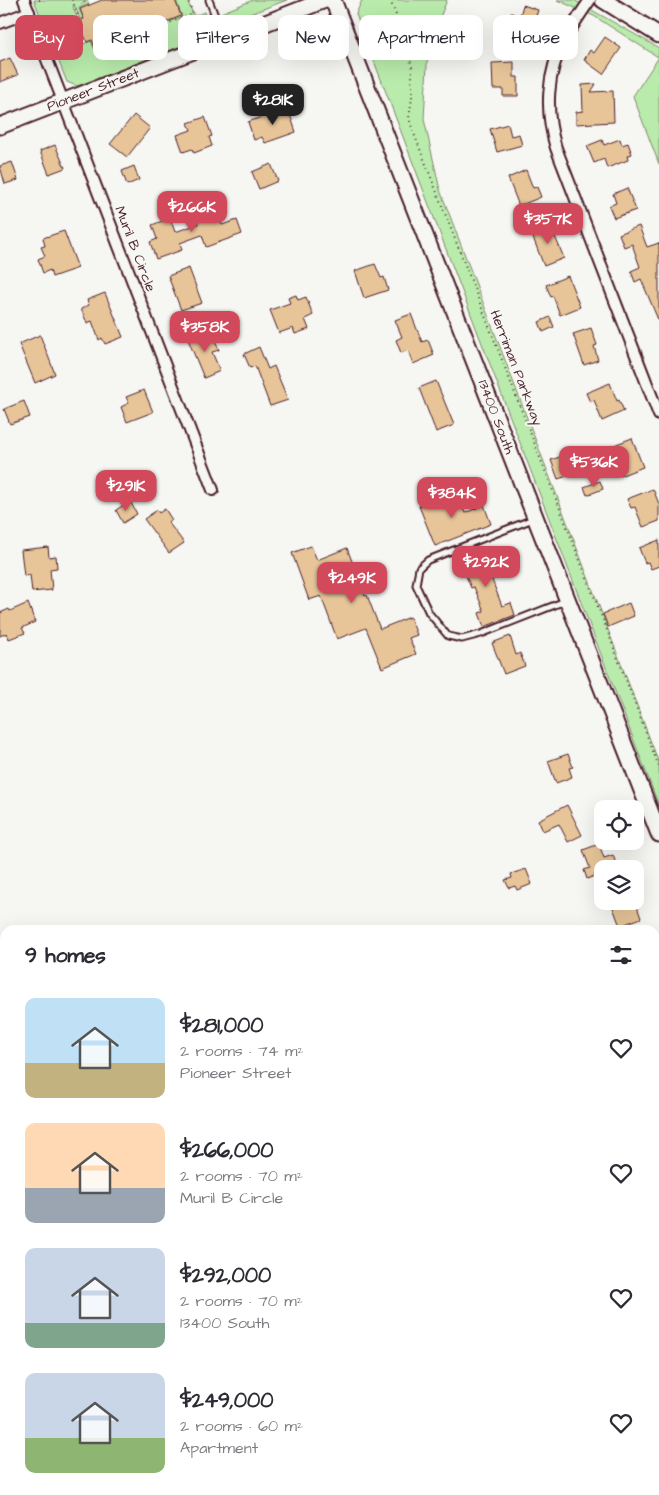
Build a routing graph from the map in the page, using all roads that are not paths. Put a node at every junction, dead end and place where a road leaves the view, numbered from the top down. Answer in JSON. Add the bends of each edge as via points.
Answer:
{"nodes":[{"id":1,"x":24,"y":0,"type":"edge"},
{"id":2,"x":209,"y":0,"type":"edge"},
{"id":3,"x":325,"y":0,"type":"edge"},
{"id":4,"x":333,"y":0,"type":"edge"},
{"id":5,"x":590,"y":0,"type":"edge"},
{"id":6,"x":603,"y":0,"type":"edge"},
{"id":7,"x":29,"y":12,"type":"junction"},
{"id":8,"x":215,"y":15,"type":"edge"},
{"id":9,"x":268,"y":22,"type":"edge"},
{"id":10,"x":0,"y":23,"type":"edge"},
{"id":11,"x":659,"y":35,"type":"edge"},
{"id":12,"x":178,"y":57,"type":"edge"},
{"id":13,"x":64,"y":101,"type":"junction"},
{"id":14,"x":0,"y":126,"type":"edge"},
{"id":15,"x":659,"y":415,"type":"edge"},
{"id":16,"x":213,"y":490,"type":"dead end"},
{"id":17,"x":536,"y":518,"type":"junction"},
{"id":18,"x":568,"y":599,"type":"junction"},
{"id":19,"x":659,"y":834,"type":"edge"}],
"edges":[{"from":1,"to":7,"type":"street","name":"Muril B Circle"},
{"from":2,"to":8,"type":"lane"},
{"from":3,"to":9,"type":"main road","name":"Pioneer Street"},
{"from":4,"to":17,"type":"main road","name":"13400 South"},
{"from":5,"to":15,"type":"street","via":[[565,38],[555,62],[549,87],[550,124],[556,148]]},
{"from":6,"to":11,"type":"main road"},
{"from":7,"to":10,"type":"street"},
{"from":7,"to":13,"type":"street","name":"Muril B Circle"},
{"from":12,"to":13,"type":"main road","name":"Pioneer Street"},
{"from":13,"to":14,"type":"main road","name":"Pioneer Street"},
{"from":13,"to":16,"type":"street","name":"Muril B Circle"},
{"from":17,"to":18,"type":"main road","name":"13400 South"},
{"from":17,"to":18,"type":"lane","via":[[428,560],[419,568],[416,585],[429,613],[448,636],[462,639]]},
{"from":18,"to":19,"type":"main road","name":"13400 South"}]}
